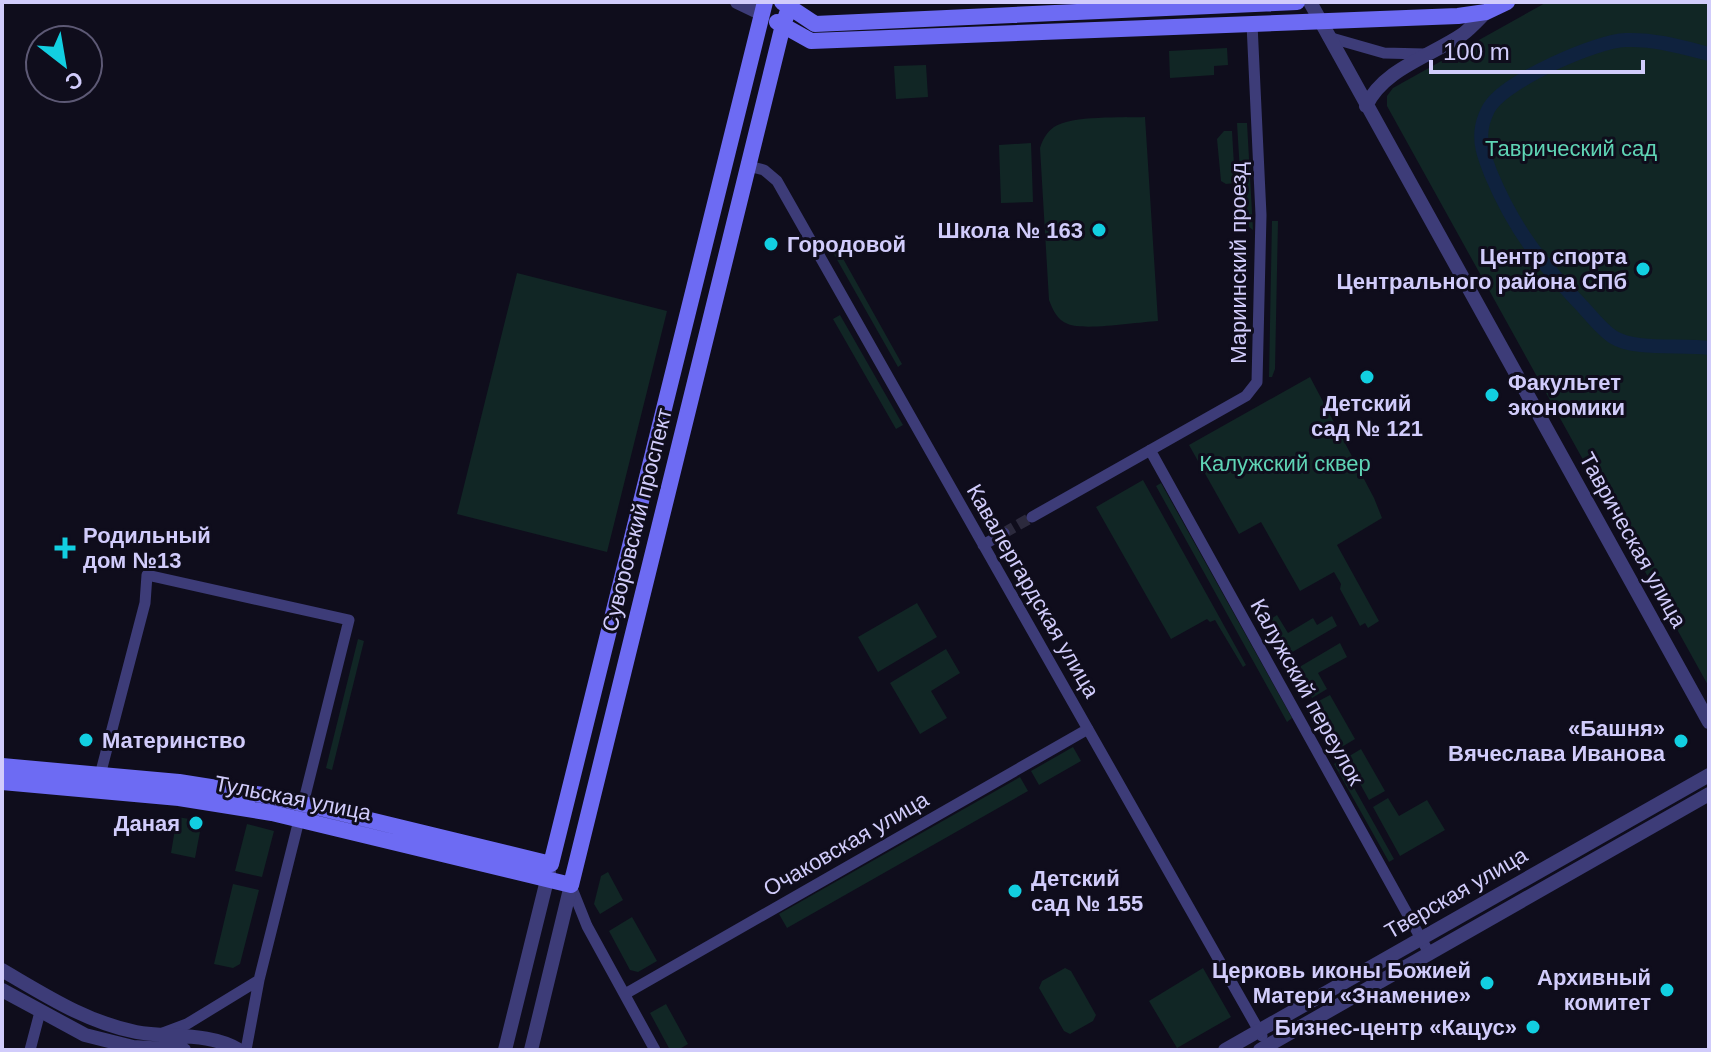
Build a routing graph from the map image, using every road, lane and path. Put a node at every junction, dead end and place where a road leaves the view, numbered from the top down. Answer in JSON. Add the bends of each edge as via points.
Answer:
{"nodes":[{"id":1,"x":737,"y":2,"type":"edge"},
{"id":2,"x":1297,"y":2,"type":"edge"},
{"id":3,"x":1310,"y":2,"type":"edge"},
{"id":4,"x":1507,"y":2,"type":"edge"},
{"id":5,"x":788,"y":3,"type":"edge"},
{"id":6,"x":764,"y":8,"type":"edge"},
{"id":7,"x":1486,"y":12,"type":"junction"},
{"id":8,"x":1319,"y":21,"type":"junction"},
{"id":9,"x":1252,"y":24,"type":"junction"},
{"id":10,"x":783,"y":25,"type":"junction"},
{"id":11,"x":1328,"y":37,"type":"junction"},
{"id":12,"x":1428,"y":54,"type":"junction"},
{"id":13,"x":1366,"y":106,"type":"junction"},
{"id":14,"x":748,"y":166,"type":"junction"},
{"id":15,"x":1150,"y":450,"type":"junction"},
{"id":16,"x":1032,"y":517,"type":"tunnel mouth"},
{"id":17,"x":1004,"y":533,"type":"tunnel mouth"},
{"id":18,"x":983,"y":545,"type":"junction"},
{"id":19,"x":1709,"y":722,"type":"edge"},
{"id":20,"x":1088,"y":729,"type":"junction"},
{"id":21,"x":2,"y":766,"type":"edge"},
{"id":22,"x":101,"y":774,"type":"junction"},
{"id":23,"x":1709,"y":775,"type":"edge"},
{"id":24,"x":2,"y":782,"type":"edge"},
{"id":25,"x":97,"y":791,"type":"junction"},
{"id":26,"x":1709,"y":794,"type":"edge"},
{"id":27,"x":302,"y":810,"type":"junction"},
{"id":28,"x":549,"y":872,"type":"junction"},
{"id":29,"x":571,"y":885,"type":"junction"},
{"id":30,"x":1421,"y":939,"type":"junction"},
{"id":31,"x":1429,"y":953,"type":"junction"},
{"id":32,"x":2,"y":970,"type":"edge"},
{"id":33,"x":259,"y":980,"type":"junction"},
{"id":34,"x":2,"y":990,"type":"edge"},
{"id":35,"x":625,"y":994,"type":"junction"},
{"id":36,"x":40,"y":1012,"type":"junction"},
{"id":37,"x":1259,"y":1031,"type":"junction"},
{"id":38,"x":160,"y":1034,"type":"junction"},
{"id":39,"x":130,"y":1048,"type":"edge"},
{"id":40,"x":1266,"y":1048,"type":"edge"},
{"id":41,"x":30,"y":1050,"type":"edge"},
{"id":42,"x":184,"y":1050,"type":"edge"},
{"id":43,"x":239,"y":1050,"type":"edge"},
{"id":44,"x":246,"y":1050,"type":"edge"},
{"id":45,"x":505,"y":1050,"type":"edge"},
{"id":46,"x":531,"y":1050,"type":"edge"},
{"id":47,"x":655,"y":1050,"type":"edge"},
{"id":48,"x":1225,"y":1050,"type":"edge"}],
"edges":[{"from":1,"to":6,"type":"street"},
{"from":2,"to":5,"type":"main road","via":[[815,24]]},
{"from":3,"to":8,"type":"street","name":"Таврическая улица"},
{"from":4,"to":7,"type":"main road"},
{"from":5,"to":10,"type":"main road","name":"Суворовский проспект"},
{"from":6,"to":10,"type":"main road"},
{"from":6,"to":28,"type":"main road","name":"Суворовский проспект"},
{"from":7,"to":8,"type":"main road"},
{"from":7,"to":12,"type":"street","via":[[1464,33]]},
{"from":8,"to":9,"type":"main road"},
{"from":8,"to":11,"type":"street","name":"Таврическая улица"},
{"from":9,"to":10,"type":"main road","via":[[811,41]]},
{"from":9,"to":15,"type":"street","name":"Мариинский проезд","via":[[1261,215],[1257,382],[1246,396]]},
{"from":10,"to":14,"type":"main road","name":"Суворовский проспект"},
{"from":11,"to":12,"type":"street","via":[[1384,53]]},
{"from":11,"to":13,"type":"street","name":"Таврическая улица"},
{"from":12,"to":13,"type":"street","via":[[1385,81]]},
{"from":13,"to":19,"type":"street","name":"Таврическая улица"},
{"from":14,"to":18,"type":"street","name":"Кавалергардская улица","via":[[777,181]]},
{"from":14,"to":29,"type":"main road","name":"Суворовский проспект"},
{"from":15,"to":16,"type":"street","name":"Мариинский проезд"},
{"from":15,"to":30,"type":"street","name":"Калужский переулок"},
{"from":17,"to":18,"type":"street"},
{"from":18,"to":20,"type":"street","name":"Кавалергардская улица"},
{"from":20,"to":35,"type":"street","name":"Очаковская улица"},
{"from":20,"to":37,"type":"street","name":"Кавалергардская улица"},
{"from":21,"to":22,"type":"main road","name":"Тульская улица"},
{"from":22,"to":25,"type":"street"},
{"from":22,"to":27,"type":"main road","name":"Тульская улица","via":[[179,782]]},
{"from":22,"to":27,"type":"street","via":[[145,603],[147,575],[349,620]]},
{"from":23,"to":30,"type":"street","name":"Тверская улица"},
{"from":24,"to":25,"type":"main road","name":"Тульская улица"},
{"from":25,"to":27,"type":"main road","name":"Тульская улица"},
{"from":26,"to":31,"type":"street","name":"Тверская улица"},
{"from":27,"to":28,"type":"main road","name":"Тульская улица"},
{"from":27,"to":33,"type":"street"},
{"from":28,"to":29,"type":"main road","name":"Тульская улица"},
{"from":28,"to":45,"type":"street","name":"Суворовский проспект"},
{"from":29,"to":35,"type":"street"},
{"from":29,"to":46,"type":"street","name":"Суворовский проспект"},
{"from":30,"to":31,"type":"street","name":"Калужский переулок"},
{"from":30,"to":37,"type":"street","name":"Тверская улица"},
{"from":31,"to":40,"type":"street","name":"Тверская улица"},
{"from":32,"to":38,"type":"street","via":[[96,1022]]},
{"from":33,"to":38,"type":"street","via":[[187,1024]]},
{"from":33,"to":44,"type":"street"},
{"from":34,"to":36,"type":"street"},
{"from":35,"to":47,"type":"street"},
{"from":36,"to":39,"type":"street","via":[[85,1035]]},
{"from":36,"to":41,"type":"street"},
{"from":37,"to":40,"type":"street","name":"Кавалергардская улица"},
{"from":37,"to":48,"type":"street","name":"Тверская улица"},
{"from":38,"to":39,"type":"street"},
{"from":38,"to":43,"type":"street"},
{"from":39,"to":42,"type":"street"}]}
